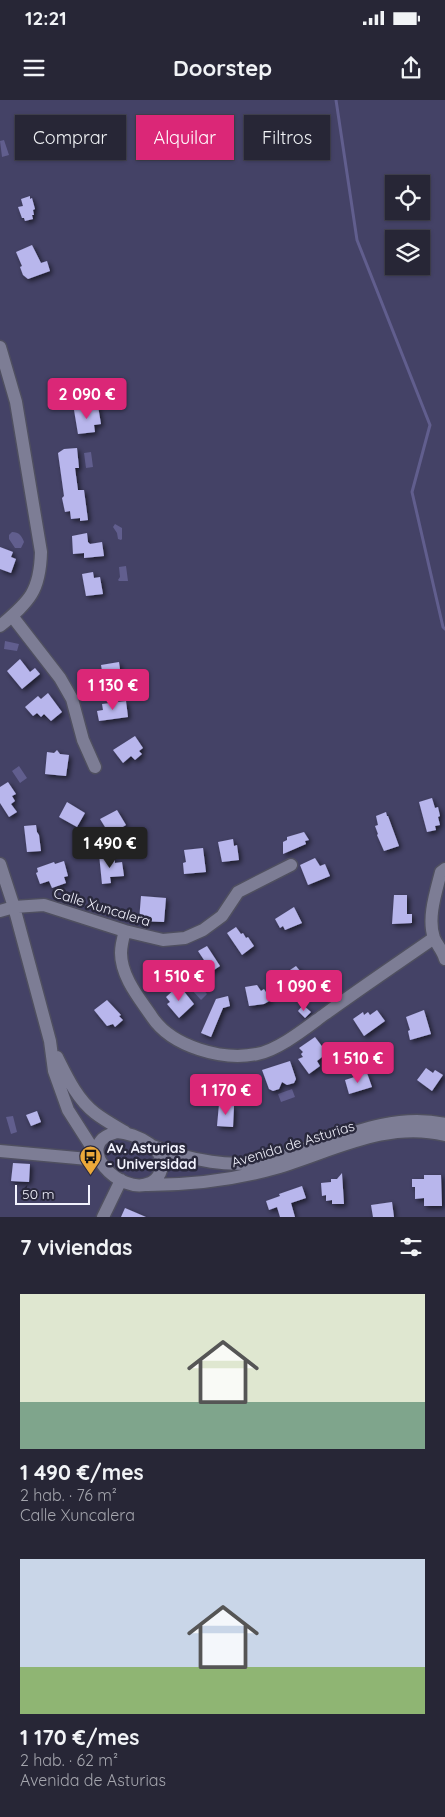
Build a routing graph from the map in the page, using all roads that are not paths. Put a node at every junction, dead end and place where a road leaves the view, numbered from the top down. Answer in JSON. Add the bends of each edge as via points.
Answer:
{"nodes":[{"id":1,"x":0,"y":347,"type":"edge"},
{"id":2,"x":12,"y":616,"type":"junction"},
{"id":3,"x":0,"y":626,"type":"edge"},
{"id":4,"x":94,"y":767,"type":"dead end"},
{"id":5,"x":0,"y":864,"type":"edge"},
{"id":6,"x":291,"y":865,"type":"dead end"},
{"id":7,"x":445,"y":869,"type":"edge"},
{"id":8,"x":14,"y":907,"type":"junction"},
{"id":9,"x":0,"y":911,"type":"edge"},
{"id":10,"x":125,"y":931,"type":"junction"},
{"id":11,"x":434,"y":938,"type":"junction"},
{"id":12,"x":445,"y":959,"type":"edge"},
{"id":13,"x":50,"y":1041,"type":"junction"},
{"id":14,"x":445,"y":1124,"type":"edge"},
{"id":15,"x":125,"y":1132,"type":"junction"},
{"id":16,"x":445,"y":1135,"type":"edge"},
{"id":17,"x":150,"y":1145,"type":"junction"},
{"id":18,"x":0,"y":1151,"type":"edge"},
{"id":19,"x":99,"y":1159,"type":"junction"},
{"id":20,"x":120,"y":1180,"type":"junction"},
{"id":21,"x":148,"y":1185,"type":"junction"},
{"id":22,"x":103,"y":1217,"type":"edge"}],
"edges":[{"from":1,"to":2,"type":"street","via":[[16,402],[41,552],[40,574],[32,595]]},
{"from":2,"to":3,"type":"street"},
{"from":2,"to":4,"type":"street","via":[[72,698]]},
{"from":5,"to":8,"type":"street"},
{"from":6,"to":10,"type":"street","name":"Calle Xuncalera","via":[[238,892],[222,916],[185,938],[163,940]]},
{"from":7,"to":11,"type":"street","via":[[441,872],[431,911]]},
{"from":8,"to":9,"type":"street","name":"Calle Xuncalera"},
{"from":8,"to":10,"type":"street","name":"Calle Xuncalera","via":[[44,904]]},
{"from":8,"to":13,"type":"street"},
{"from":10,"to":11,"type":"street","via":[[121,953],[123,967],[155,1022],[179,1041],[205,1052],[233,1057],[259,1054],[286,1041]]},
{"from":11,"to":12,"type":"street"},
{"from":13,"to":15,"type":"street","via":[[79,1096],[94,1112]]},
{"from":13,"to":19,"type":"street","via":[[54,1071],[68,1110]]},
{"from":14,"to":17,"type":"street","name":"Avenida de Asturias","via":[[398,1122],[366,1128],[273,1159],[246,1163],[209,1162]]},
{"from":15,"to":17,"type":"street"},
{"from":15,"to":19,"type":"street","via":[[111,1133],[102,1139],[97,1151]]},
{"from":16,"to":21,"type":"street","name":"Avenida de Asturias","via":[[401,1131],[369,1137],[276,1168],[231,1179]]},
{"from":17,"to":21,"type":"street","via":[[162,1161],[162,1169]]},
{"from":18,"to":19,"type":"street"},
{"from":19,"to":20,"type":"street"},
{"from":20,"to":21,"type":"street"},
{"from":20,"to":22,"type":"street"}]}
